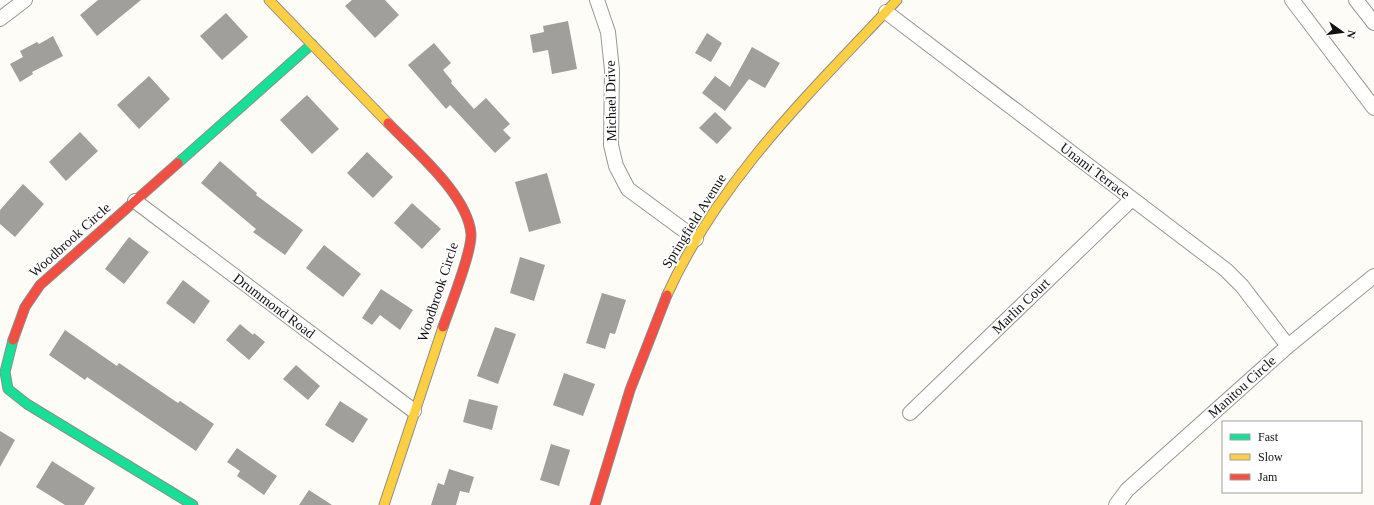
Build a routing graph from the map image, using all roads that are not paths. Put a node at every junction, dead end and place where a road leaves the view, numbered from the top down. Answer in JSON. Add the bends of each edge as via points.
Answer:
{"nodes":[{"id":1,"x":25,"y":0,"type":"edge"},
{"id":2,"x":269,"y":0,"type":"edge"},
{"id":3,"x":597,"y":0,"type":"edge"},
{"id":4,"x":897,"y":0,"type":"edge"},
{"id":5,"x":1292,"y":0,"type":"edge"},
{"id":6,"x":1356,"y":0,"type":"edge"},
{"id":7,"x":886,"y":12,"type":"junction"},
{"id":8,"x":0,"y":19,"type":"edge"},
{"id":9,"x":1374,"y":23,"type":"edge"},
{"id":10,"x":312,"y":44,"type":"junction"},
{"id":11,"x":1374,"y":108,"type":"edge"},
{"id":12,"x":1132,"y":199,"type":"junction"},
{"id":13,"x":135,"y":201,"type":"junction"},
{"id":14,"x":696,"y":239,"type":"junction"},
{"id":15,"x":1374,"y":276,"type":"edge"},
{"id":16,"x":1288,"y":346,"type":"junction"},
{"id":17,"x":414,"y":411,"type":"junction"},
{"id":18,"x":910,"y":413,"type":"dead end"},
{"id":19,"x":193,"y":505,"type":"edge"},
{"id":20,"x":384,"y":505,"type":"edge"},
{"id":21,"x":595,"y":505,"type":"edge"},
{"id":22,"x":1116,"y":505,"type":"edge"}],
"edges":[{"from":1,"to":8,"type":"street"},
{"from":2,"to":10,"type":"street","name":"Woodbrook Circle"},
{"from":3,"to":14,"type":"street","name":"Michael Drive","via":[[608,32],[612,70],[611,145],[616,166],[628,189]]},
{"from":4,"to":7,"type":"street","name":"Springfield Avenue"},
{"from":5,"to":11,"type":"street"},
{"from":6,"to":9,"type":"street"},
{"from":7,"to":12,"type":"street","name":"Unami Terrace"},
{"from":7,"to":14,"type":"street","name":"Springfield Avenue","via":[[768,139],[733,182]]},
{"from":10,"to":13,"type":"street","name":"Woodbrook Circle"},
{"from":10,"to":17,"type":"street","name":"Woodbrook Circle","via":[[452,190],[465,214],[471,234],[468,252]]},
{"from":12,"to":16,"type":"street","name":"Unami Terrace","via":[[1226,270],[1242,286]]},
{"from":12,"to":18,"type":"street","name":"Marlin Court"},
{"from":13,"to":17,"type":"street","name":"Drummond Road"},
{"from":13,"to":19,"type":"street","name":"Woodbrook Circle","via":[[40,286],[25,307],[5,372],[8,389],[27,404]]},
{"from":14,"to":21,"type":"street","name":"Springfield Avenue","via":[[656,320]]},
{"from":15,"to":16,"type":"street","name":"Manitou Circle"},
{"from":16,"to":22,"type":"street","name":"Manitou Circle","via":[[1127,490]]},
{"from":17,"to":20,"type":"street","name":"Woodbrook Circle"}]}
